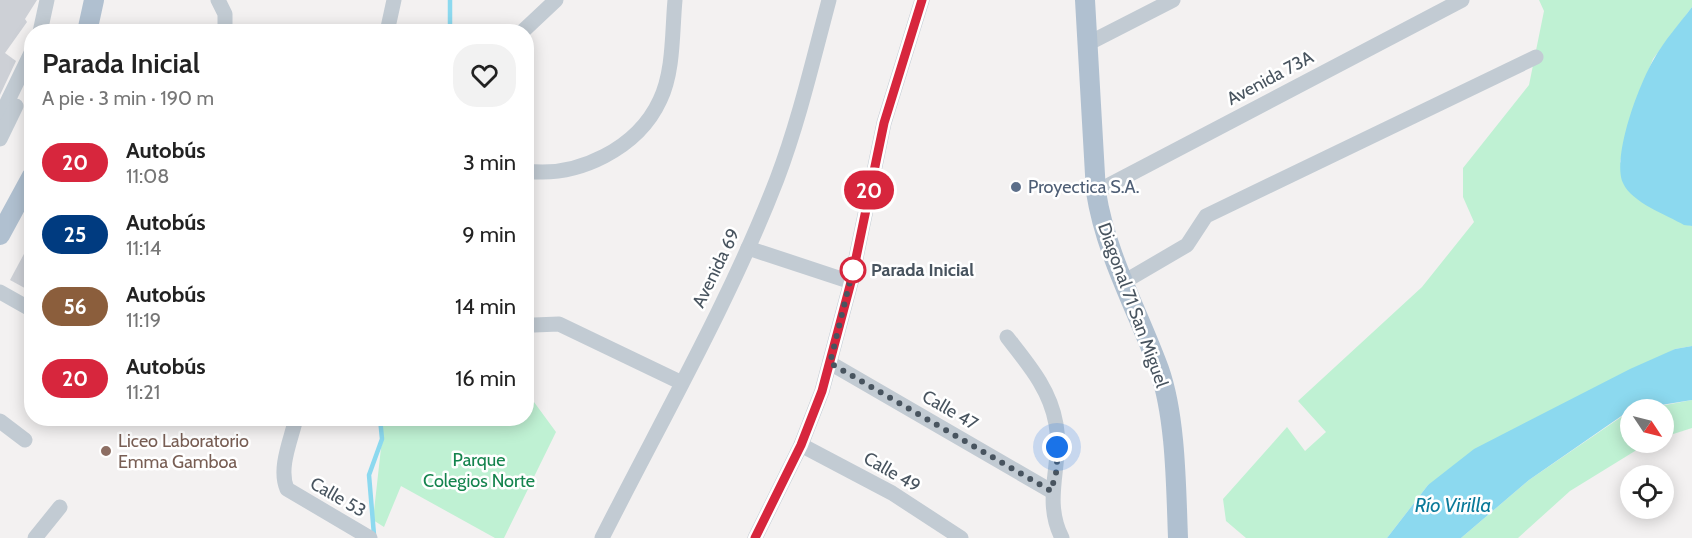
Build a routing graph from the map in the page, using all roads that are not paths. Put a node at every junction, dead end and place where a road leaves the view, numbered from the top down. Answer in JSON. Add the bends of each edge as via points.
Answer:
{"nodes":[{"id":1,"x":47,"y":0,"type":"edge"},
{"id":2,"x":57,"y":0,"type":"edge"},
{"id":3,"x":94,"y":0,"type":"edge"},
{"id":4,"x":218,"y":0,"type":"edge"},
{"id":5,"x":394,"y":0,"type":"edge"},
{"id":6,"x":556,"y":0,"type":"edge"},
{"id":7,"x":675,"y":0,"type":"edge"},
{"id":8,"x":829,"y":0,"type":"edge"},
{"id":9,"x":922,"y":0,"type":"edge"},
{"id":10,"x":1085,"y":0,"type":"edge"},
{"id":11,"x":1173,"y":0,"type":"edge"},
{"id":12,"x":1462,"y":0,"type":"edge"},
{"id":13,"x":42,"y":24,"type":"edge"},
{"id":14,"x":52,"y":24,"type":"edge"},
{"id":15,"x":89,"y":24,"type":"edge"},
{"id":16,"x":225,"y":24,"type":"edge"},
{"id":17,"x":389,"y":24,"type":"edge"},
{"id":18,"x":530,"y":24,"type":"edge"},
{"id":19,"x":1089,"y":43,"type":"junction"},
{"id":20,"x":1536,"y":57,"type":"dead end"},
{"id":21,"x":24,"y":68,"type":"edge"},
{"id":22,"x":24,"y":94,"type":"edge"},
{"id":23,"x":0,"y":117,"type":"edge"},
{"id":24,"x":0,"y":139,"type":"edge"},
{"id":25,"x":534,"y":172,"type":"edge"},
{"id":26,"x":24,"y":191,"type":"edge"},
{"id":27,"x":1096,"y":192,"type":"junction"},
{"id":28,"x":0,"y":235,"type":"edge"},
{"id":29,"x":748,"y":248,"type":"junction"},
{"id":30,"x":851,"y":282,"type":"junction"},
{"id":31,"x":1122,"y":283,"type":"junction"},
{"id":32,"x":0,"y":292,"type":"edge"},
{"id":33,"x":24,"y":306,"type":"edge"},
{"id":34,"x":534,"y":325,"type":"dead end"},
{"id":35,"x":1007,"y":337,"type":"dead end"},
{"id":36,"x":830,"y":363,"type":"junction"},
{"id":37,"x":680,"y":382,"type":"junction"},
{"id":38,"x":0,"y":421,"type":"edge"},
{"id":39,"x":294,"y":426,"type":"edge"},
{"id":40,"x":25,"y":440,"type":"dead end"},
{"id":41,"x":801,"y":445,"type":"junction"},
{"id":42,"x":1051,"y":491,"type":"junction"},
{"id":43,"x":60,"y":507,"type":"dead end"},
{"id":44,"x":35,"y":538,"type":"edge"},
{"id":45,"x":370,"y":538,"type":"edge"},
{"id":46,"x":602,"y":538,"type":"edge"},
{"id":47,"x":755,"y":538,"type":"edge"},
{"id":48,"x":961,"y":538,"type":"edge"},
{"id":49,"x":1062,"y":538,"type":"edge"},
{"id":50,"x":1178,"y":538,"type":"edge"}],
"edges":[{"from":1,"to":13,"type":"street"},
{"from":2,"to":14,"type":"street"},
{"from":3,"to":15,"type":"main road"},
{"from":4,"to":16,"type":"street"},
{"from":5,"to":17,"type":"street"},
{"from":6,"to":18,"type":"street"},
{"from":7,"to":25,"type":"street","via":[[668,72],[661,99],[647,123],[610,153],[584,165]]},
{"from":8,"to":29,"type":"street","name":"Avenida 69","via":[[797,119]]},
{"from":9,"to":30,"type":"street","via":[[884,123]]},
{"from":10,"to":19,"type":"main road","name":"Diagonal 71 San Miguel"},
{"from":11,"to":19,"type":"street"},
{"from":12,"to":27,"type":"street","name":"Avenida 73A"},
{"from":19,"to":27,"type":"main road","name":"Diagonal 71 San Miguel"},
{"from":20,"to":31,"type":"street","via":[[1206,216],[1187,244]]},
{"from":21,"to":23,"type":"street"},
{"from":22,"to":24,"type":"street"},
{"from":26,"to":28,"type":"main road"},
{"from":27,"to":31,"type":"main road","name":"Diagonal 71 San Miguel","via":[[1100,218]]},
{"from":29,"to":30,"type":"street"},
{"from":29,"to":37,"type":"street","name":"Avenida 69"},
{"from":30,"to":36,"type":"street"},
{"from":31,"to":50,"type":"main road","name":"Diagonal 71 San Miguel","via":[[1159,370],[1167,400]]},
{"from":32,"to":33,"type":"street"},
{"from":34,"to":37,"type":"street","via":[[559,324]]},
{"from":35,"to":42,"type":"street","via":[[1044,384],[1056,425],[1057,469]]},
{"from":36,"to":41,"type":"street"},
{"from":36,"to":42,"type":"street","name":"Calle 47"},
{"from":37,"to":46,"type":"street","name":"Avenida 69"},
{"from":38,"to":40,"type":"street"},
{"from":39,"to":45,"type":"street","name":"Calle 53","via":[[284,474],[287,489]]},
{"from":41,"to":47,"type":"street"},
{"from":41,"to":48,"type":"street","name":"Calle 49","via":[[892,493]]},
{"from":42,"to":49,"type":"street"},
{"from":43,"to":44,"type":"street"}]}
